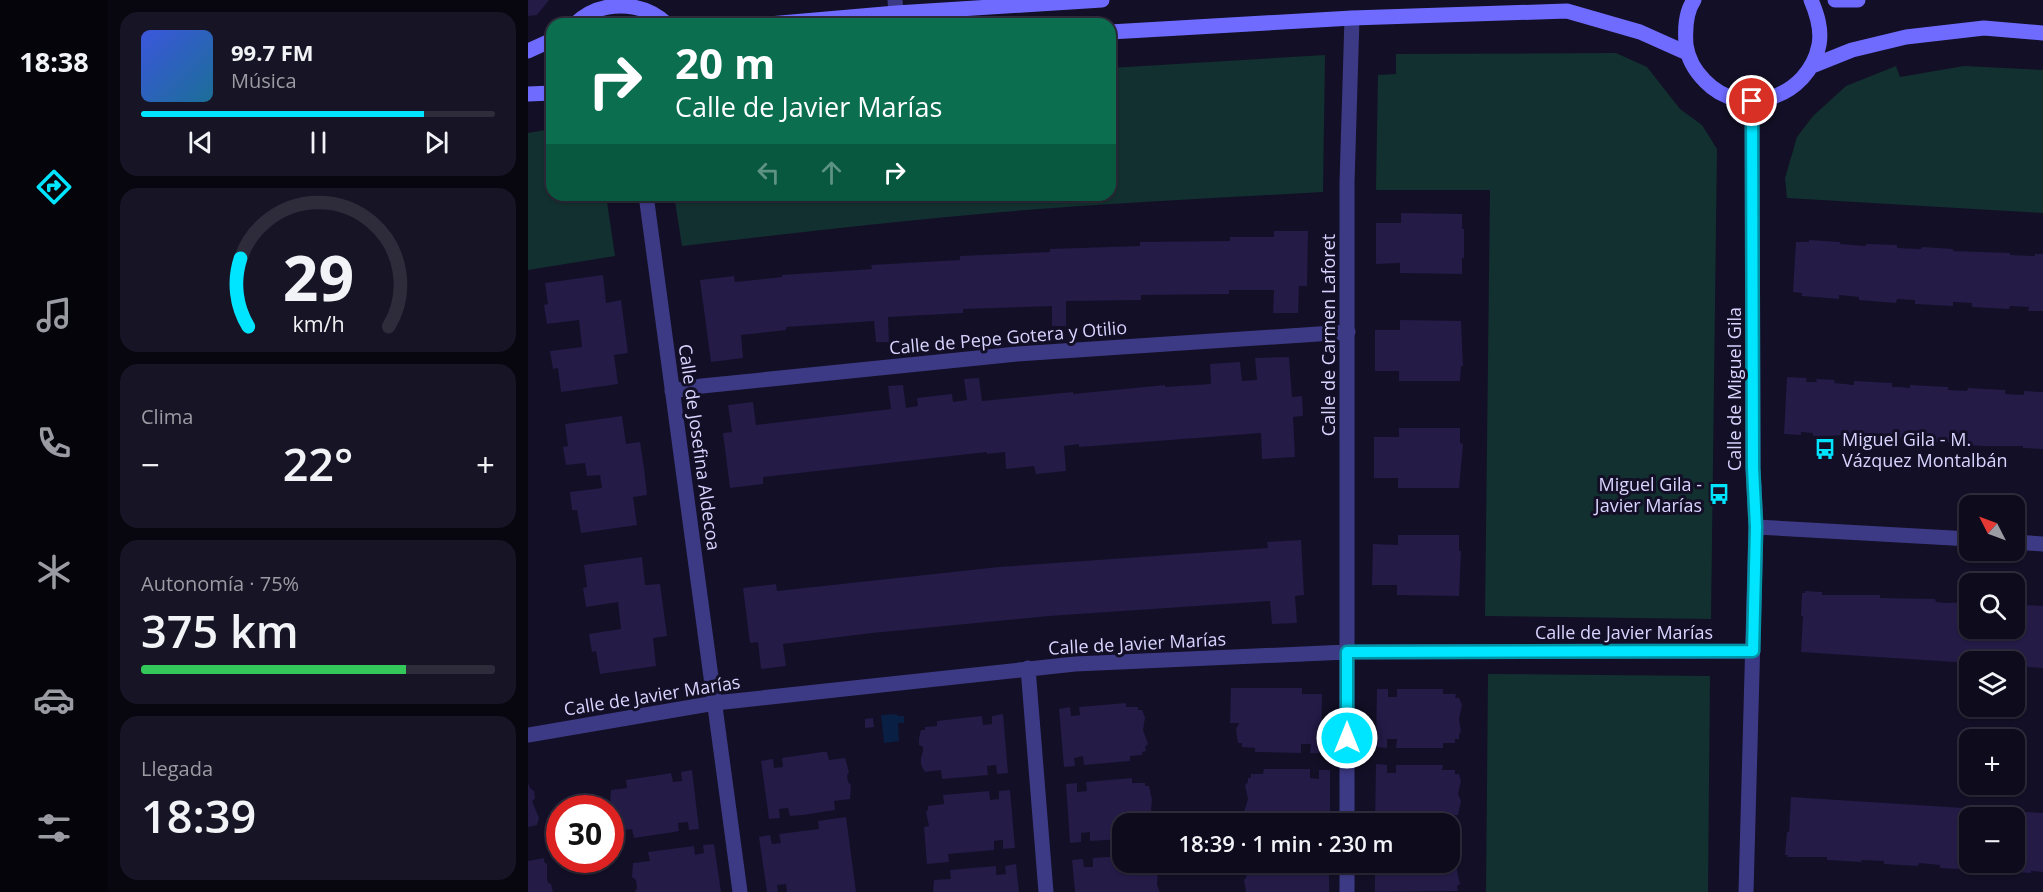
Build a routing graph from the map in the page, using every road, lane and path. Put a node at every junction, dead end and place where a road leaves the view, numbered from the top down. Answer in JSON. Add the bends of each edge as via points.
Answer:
{"nodes":[{"id":1,"x":616,"y":0,"type":"edge"},
{"id":2,"x":1102,"y":0,"type":"edge"},
{"id":3,"x":1694,"y":0,"type":"edge"},
{"id":4,"x":1811,"y":0,"type":"edge"},
{"id":5,"x":1835,"y":0,"type":"edge"},
{"id":6,"x":1858,"y":0,"type":"edge"},
{"id":7,"x":895,"y":6,"type":"edge"},
{"id":8,"x":580,"y":18,"type":"edge"},
{"id":9,"x":661,"y":18,"type":"edge"},
{"id":10,"x":811,"y":18,"type":"edge"},
{"id":11,"x":1352,"y":18,"type":"junction"},
{"id":12,"x":1116,"y":32,"type":"edge"},
{"id":13,"x":2043,"y":33,"type":"edge"},
{"id":14,"x":546,"y":43,"type":"edge"},
{"id":15,"x":528,"y":51,"type":"edge"},
{"id":16,"x":1687,"y":53,"type":"junction"},
{"id":17,"x":1812,"y":66,"type":"junction"},
{"id":18,"x":546,"y":93,"type":"edge"},
{"id":19,"x":528,"y":94,"type":"edge"},
{"id":20,"x":1752,"y":101,"type":"junction"},
{"id":21,"x":647,"y":201,"type":"edge"},
{"id":22,"x":1348,"y":332,"type":"junction"},
{"id":23,"x":672,"y":391,"type":"junction"},
{"id":24,"x":1756,"y":527,"type":"junction"},
{"id":25,"x":1959,"y":538,"type":"edge"},
{"id":26,"x":2025,"y":543,"type":"edge"},
{"id":27,"x":2043,"y":544,"type":"edge"},
{"id":28,"x":1753,"y":651,"type":"junction"},
{"id":29,"x":1347,"y":652,"type":"junction"},
{"id":30,"x":1028,"y":668,"type":"junction"},
{"id":31,"x":716,"y":703,"type":"junction"},
{"id":32,"x":528,"y":735,"type":"edge"},
{"id":33,"x":1347,"y":813,"type":"edge"},
{"id":34,"x":1347,"y":873,"type":"edge"},
{"id":35,"x":740,"y":892,"type":"edge"},
{"id":36,"x":1046,"y":892,"type":"edge"},
{"id":37,"x":1347,"y":892,"type":"edge"},
{"id":38,"x":1746,"y":892,"type":"edge"}],
"edges":[{"from":1,"to":8,"type":"street"},
{"from":1,"to":9,"type":"street","via":[[638,3]]},
{"from":2,"to":7,"type":"street"},
{"from":3,"to":16,"type":"street","via":[[1685,28]]},
{"from":4,"to":17,"type":"street","via":[[1819,20],[1819,44]]},
{"from":5,"to":6,"type":"street"},
{"from":7,"to":10,"type":"street"},
{"from":11,"to":12,"type":"street"},
{"from":11,"to":16,"type":"street","via":[[1566,11],[1640,32]]},
{"from":11,"to":22,"type":"street","name":"Calle de Carmen Laforet"},
{"from":13,"to":17,"type":"street","via":[[1984,28],[1906,37],[1852,50]]},
{"from":14,"to":15,"type":"street"},
{"from":16,"to":20,"type":"street","via":[[1711,88],[1731,98]]},
{"from":17,"to":20,"type":"street","via":[[1796,85],[1776,97]]},
{"from":18,"to":19,"type":"street"},
{"from":20,"to":24,"type":"street","name":"Calle de Miguel Gila"},
{"from":21,"to":23,"type":"street","name":"Calle de Josefina Aldecoa"},
{"from":22,"to":23,"type":"street","name":"Calle de Pepe Gotera y Otilio","via":[[1017,354]]},
{"from":22,"to":29,"type":"street","name":"Calle de Carmen Laforet"},
{"from":23,"to":31,"type":"street","name":"Calle de Josefina Aldecoa"},
{"from":24,"to":25,"type":"street"},
{"from":24,"to":28,"type":"street","name":"Calle de Miguel Gila"},
{"from":26,"to":27,"type":"street"},
{"from":28,"to":29,"type":"street","name":"Calle de Javier Marías"},
{"from":28,"to":38,"type":"street","name":"Calle de Miguel Gila"},
{"from":29,"to":30,"type":"street","name":"Calle de Javier Marías"},
{"from":29,"to":33,"type":"street","name":"Calle de Carmen Laforet"},
{"from":30,"to":31,"type":"street","name":"Calle de Javier Marías"},
{"from":30,"to":36,"type":"street"},
{"from":31,"to":32,"type":"street","name":"Calle de Javier Marías"},
{"from":31,"to":35,"type":"street","name":"Calle de Josefina Aldecoa"},
{"from":34,"to":37,"type":"street"}]}
